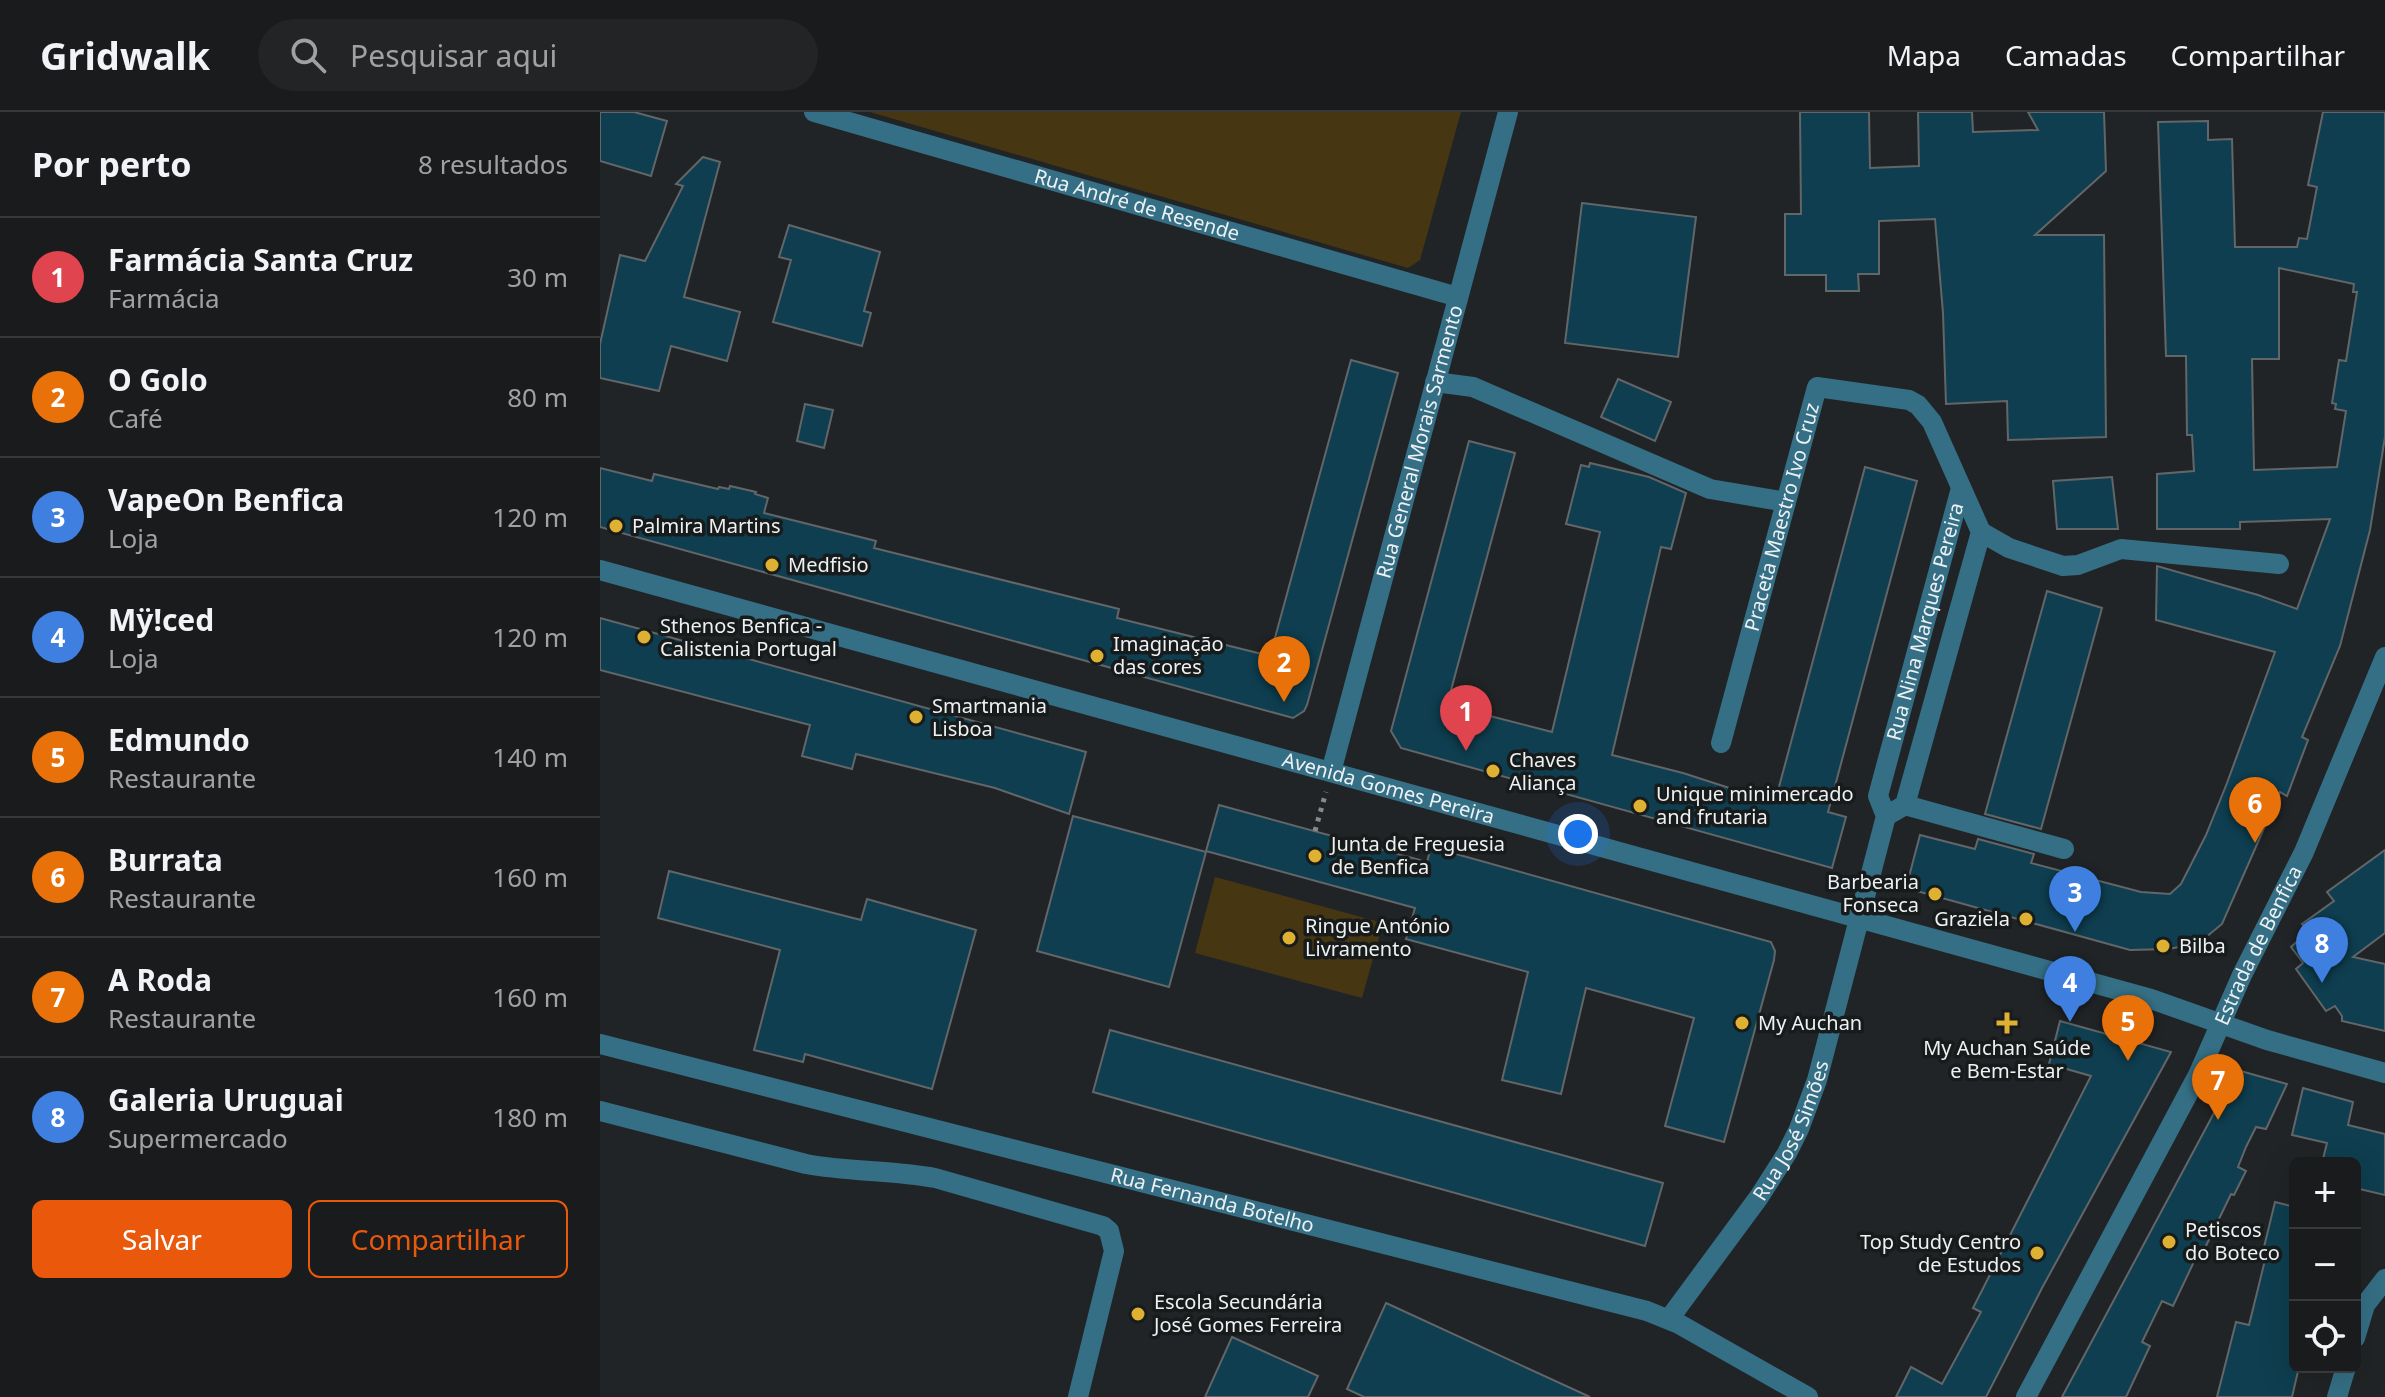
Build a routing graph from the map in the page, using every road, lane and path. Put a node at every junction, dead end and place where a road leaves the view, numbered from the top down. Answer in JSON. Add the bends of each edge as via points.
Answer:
{"nodes":[{"id":1,"x":814,"y":112,"type":"edge"},
{"id":2,"x":1508,"y":112,"type":"edge"},
{"id":3,"x":1458,"y":297,"type":"junction"},
{"id":4,"x":1435,"y":382,"type":"junction"},
{"id":5,"x":1961,"y":488,"type":"junction"},
{"id":6,"x":1786,"y":502,"type":"junction"},
{"id":7,"x":1981,"y":532,"type":"junction"},
{"id":8,"x":2279,"y":564,"type":"dead end"},
{"id":9,"x":600,"y":570,"type":"edge"},
{"id":10,"x":2385,"y":657,"type":"edge"},
{"id":11,"x":1721,"y":743,"type":"dead end"},
{"id":12,"x":1331,"y":772,"type":"junction"},
{"id":13,"x":1905,"y":805,"type":"junction"},
{"id":14,"x":1886,"y":816,"type":"junction"},
{"id":15,"x":1315,"y":831,"type":"dead end"},
{"id":16,"x":2064,"y":849,"type":"dead end"},
{"id":17,"x":1859,"y":918,"type":"junction"},
{"id":18,"x":2220,"y":1023,"type":"junction"},
{"id":19,"x":600,"y":1044,"type":"edge"},
{"id":20,"x":2385,"y":1073,"type":"edge"},
{"id":21,"x":600,"y":1111,"type":"edge"},
{"id":22,"x":2385,"y":1279,"type":"edge"},
{"id":23,"x":2361,"y":1318,"type":"edge"},
{"id":24,"x":1669,"y":1319,"type":"junction"},
{"id":25,"x":2344,"y":1373,"type":"edge"},
{"id":26,"x":1078,"y":1397,"type":"edge"},
{"id":27,"x":1808,"y":1397,"type":"edge"},
{"id":28,"x":2026,"y":1397,"type":"edge"},
{"id":29,"x":2337,"y":1397,"type":"edge"}],
"edges":[{"from":1,"to":3,"type":"street","name":"Rua André de Resende"},
{"from":2,"to":3,"type":"street","name":"Rua General Morais Sarmento"},
{"from":3,"to":4,"type":"street","name":"Rua General Morais Sarmento"},
{"from":4,"to":6,"type":"street","via":[[1473,387],[1710,489]]},
{"from":4,"to":12,"type":"street","name":"Rua General Morais Sarmento"},
{"from":5,"to":6,"type":"street","name":"Praceta Maestro Ivo Cruz","via":[[1932,422],[1918,405],[1817,387]]},
{"from":5,"to":7,"type":"street","name":"Rua Nina Marques Pereira"},
{"from":5,"to":14,"type":"street","name":"Rua Nina Marques Pereira","via":[[1878,796]]},
{"from":6,"to":11,"type":"street","name":"Praceta Maestro Ivo Cruz"},
{"from":7,"to":8,"type":"street","via":[[2009,548],[2063,566],[2121,549]]},
{"from":7,"to":13,"type":"street","name":"Rua Nina Marques Pereira"},
{"from":9,"to":12,"type":"street","name":"Avenida Gomes Pereira"},
{"from":10,"to":18,"type":"street","name":"Estrada de Benfica","via":[[2304,852]]},
{"from":12,"to":15,"type":"path"},
{"from":12,"to":17,"type":"street","name":"Avenida Gomes Pereira"},
{"from":13,"to":14,"type":"street"},
{"from":13,"to":16,"type":"street"},
{"from":14,"to":17,"type":"street","name":"Rua Nina Marques Pereira"},
{"from":17,"to":18,"type":"street","name":"Avenida Gomes Pereira"},
{"from":17,"to":24,"type":"street","name":"Rua José Simões","via":[[1799,1129],[1759,1197]]},
{"from":18,"to":20,"type":"street","name":"Avenida Gomes Pereira"},
{"from":18,"to":28,"type":"street","name":"Estrada de Benfica","via":[[2175,1121]]},
{"from":19,"to":24,"type":"street","name":"Rua Fernanda Botelho"},
{"from":21,"to":26,"type":"street","via":[[816,1166],[935,1178],[1103,1226],[1114,1251]]},
{"from":22,"to":23,"type":"street"},
{"from":24,"to":27,"type":"street","name":"Rua Fernanda Botelho"},
{"from":25,"to":29,"type":"street"}]}
